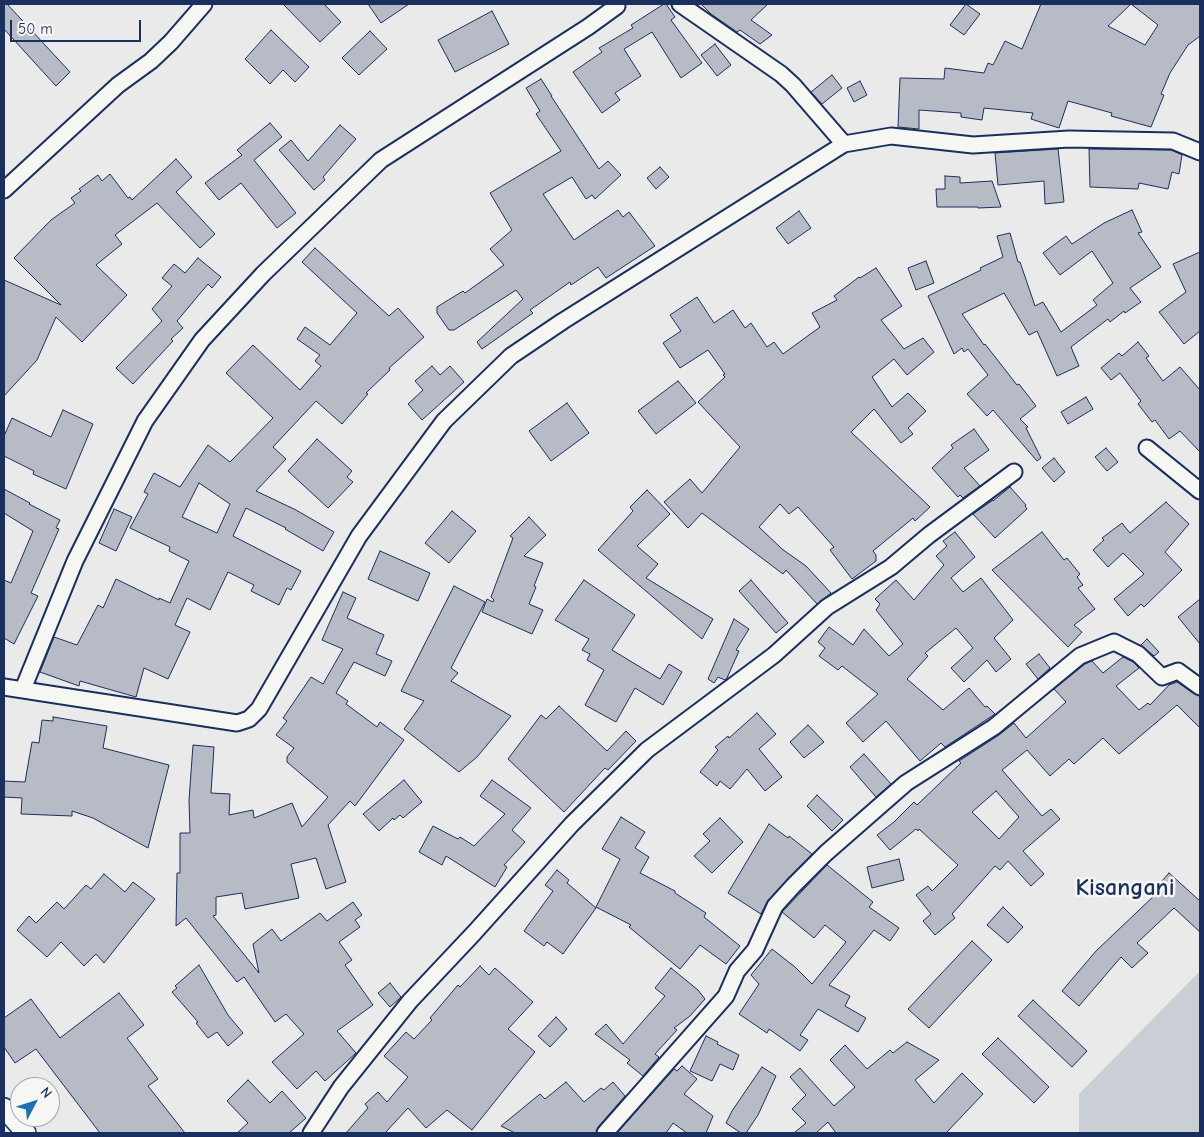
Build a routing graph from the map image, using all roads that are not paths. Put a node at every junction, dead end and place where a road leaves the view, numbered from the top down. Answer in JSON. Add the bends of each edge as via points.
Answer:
{"nodes":[{"id":1,"x":204,"y":4,"type":"edge"},
{"id":2,"x":680,"y":4,"type":"edge"},
{"id":3,"x":618,"y":5,"type":"edge"},
{"id":4,"x":844,"y":144,"type":"junction"},
{"id":5,"x":1200,"y":152,"type":"edge"},
{"id":6,"x":4,"y":190,"type":"edge"},
{"id":7,"x":1147,"y":448,"type":"dead end"},
{"id":8,"x":1014,"y":472,"type":"dead end"},
{"id":9,"x":1200,"y":490,"type":"edge"},
{"id":10,"x":4,"y":687,"type":"edge"},
{"id":11,"x":1200,"y":687,"type":"edge"},
{"id":12,"x":23,"y":689,"type":"junction"},
{"id":13,"x":4,"y":1108,"type":"edge"},
{"id":14,"x":26,"y":1133,"type":"edge"},
{"id":15,"x":311,"y":1133,"type":"edge"},
{"id":16,"x":605,"y":1133,"type":"edge"}],
"edges":[{"from":1,"to":6,"type":"street","via":[[151,61],[118,85]]},
{"from":2,"to":4,"type":"street","via":[[781,74]]},
{"from":3,"to":12,"type":"street","via":[[381,160],[263,274],[202,340],[145,421],[75,561]]},
{"from":4,"to":5,"type":"street","via":[[892,136],[973,145],[1069,139],[1173,141]]},
{"from":4,"to":12,"type":"street","via":[[511,356],[444,421],[359,536],[260,709],[249,719],[237,723]]},
{"from":7,"to":9,"type":"street"},
{"from":8,"to":15,"type":"street","via":[[891,567],[827,607],[774,655],[647,750],[572,824],[410,1001],[341,1087]]},
{"from":10,"to":12,"type":"street"},
{"from":11,"to":16,"type":"street","via":[[1178,671],[1162,677],[1138,654],[1114,642],[1080,656],[994,727],[906,783],[787,892],[775,906],[755,950],[737,972],[726,996]]},
{"from":13,"to":14,"type":"street"}]}
